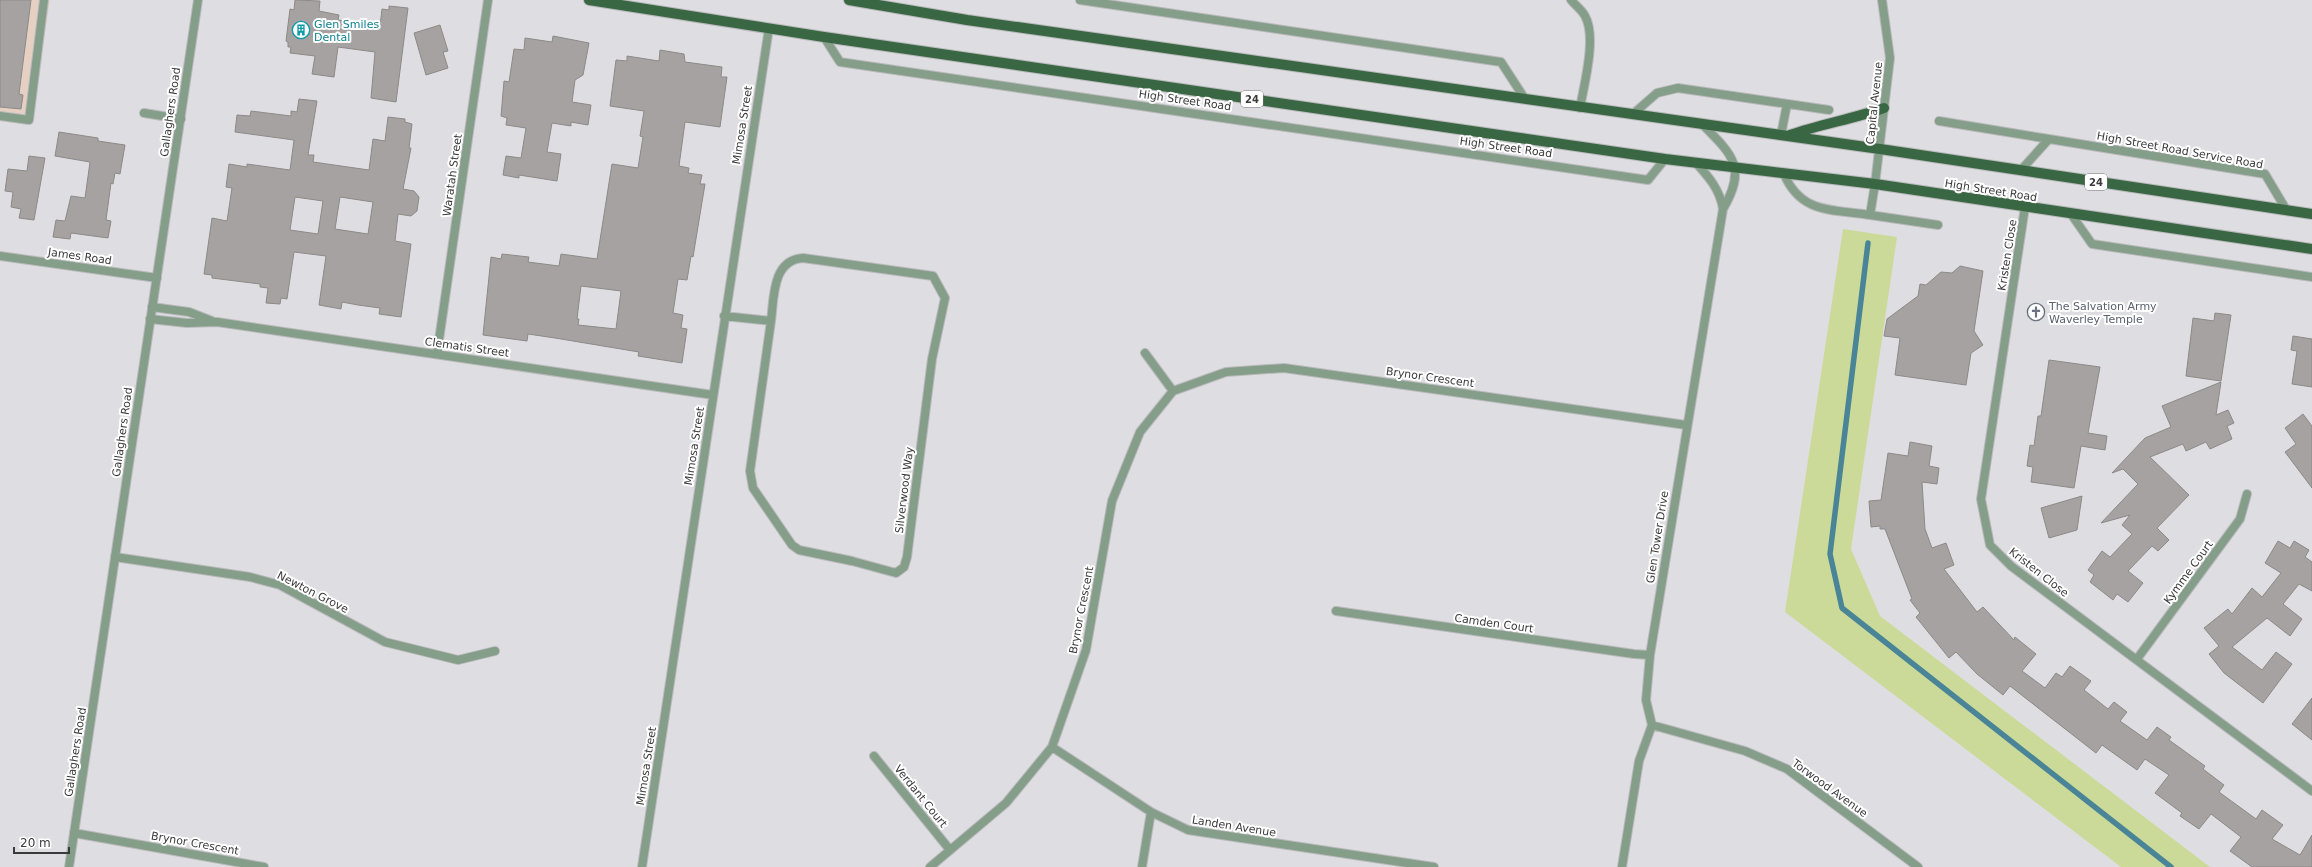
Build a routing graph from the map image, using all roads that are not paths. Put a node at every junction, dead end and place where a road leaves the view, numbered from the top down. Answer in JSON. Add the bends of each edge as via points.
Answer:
{"nodes":[{"id":1,"x":44,"y":0,"type":"edge"},
{"id":2,"x":198,"y":0,"type":"edge"},
{"id":3,"x":488,"y":0,"type":"edge"},
{"id":4,"x":589,"y":0,"type":"edge"},
{"id":5,"x":849,"y":0,"type":"edge"},
{"id":6,"x":1080,"y":0,"type":"edge"},
{"id":7,"x":1571,"y":0,"type":"edge"},
{"id":8,"x":1882,"y":0,"type":"edge"},
{"id":9,"x":642,"y":4,"type":"edge"},
{"id":10,"x":769,"y":28,"type":"junction"},
{"id":11,"x":824,"y":37,"type":"junction"},
{"id":12,"x":1525,"y":99,"type":"junction"},
{"id":13,"x":1787,"y":104,"type":"junction"},
{"id":14,"x":1580,"y":108,"type":"junction"},
{"id":15,"x":1884,"y":108,"type":"junction"},
{"id":16,"x":1829,"y":110,"type":"dead end"},
{"id":17,"x":144,"y":113,"type":"dead end"},
{"id":18,"x":1633,"y":114,"type":"junction"},
{"id":19,"x":0,"y":116,"type":"edge"},
{"id":20,"x":181,"y":119,"type":"junction"},
{"id":21,"x":1939,"y":122,"type":"dead end"},
{"id":22,"x":1703,"y":124,"type":"junction"},
{"id":23,"x":1784,"y":135,"type":"junction"},
{"id":24,"x":2049,"y":139,"type":"junction"},
{"id":25,"x":1880,"y":149,"type":"junction"},
{"id":26,"x":1665,"y":159,"type":"junction"},
{"id":27,"x":1696,"y":163,"type":"junction"},
{"id":28,"x":1735,"y":168,"type":"junction"},
{"id":29,"x":2021,"y":170,"type":"junction"},
{"id":30,"x":1784,"y":174,"type":"junction"},
{"id":31,"x":1875,"y":184,"type":"junction"},
{"id":32,"x":2026,"y":207,"type":"junction"},
{"id":33,"x":1723,"y":209,"type":"junction"},
{"id":34,"x":2287,"y":210,"type":"junction"},
{"id":35,"x":2071,"y":214,"type":"junction"},
{"id":36,"x":2312,"y":214,"type":"edge"},
{"id":37,"x":1870,"y":215,"type":"junction"},
{"id":38,"x":1938,"y":225,"type":"dead end"},
{"id":39,"x":2312,"y":249,"type":"edge"},
{"id":40,"x":0,"y":256,"type":"edge"},
{"id":41,"x":2312,"y":277,"type":"edge"},
{"id":42,"x":157,"y":278,"type":"junction"},
{"id":43,"x":152,"y":306,"type":"junction"},
{"id":44,"x":724,"y":316,"type":"junction"},
{"id":45,"x":150,"y":319,"type":"junction"},
{"id":46,"x":771,"y":321,"type":"junction"},
{"id":47,"x":217,"y":322,"type":"junction"},
{"id":48,"x":1145,"y":353,"type":"dead end"},
{"id":49,"x":437,"y":354,"type":"junction"},
{"id":50,"x":1173,"y":391,"type":"junction"},
{"id":51,"x":713,"y":395,"type":"junction"},
{"id":52,"x":1686,"y":425,"type":"junction"},
{"id":53,"x":2247,"y":494,"type":"dead end"},
{"id":54,"x":115,"y":557,"type":"junction"},
{"id":55,"x":1336,"y":611,"type":"dead end"},
{"id":56,"x":495,"y":650,"type":"dead end"},
{"id":57,"x":1650,"y":655,"type":"junction"},
{"id":58,"x":2137,"y":659,"type":"junction"},
{"id":59,"x":1652,"y":725,"type":"junction"},
{"id":60,"x":1052,"y":747,"type":"junction"},
{"id":61,"x":874,"y":756,"type":"dead end"},
{"id":62,"x":2312,"y":791,"type":"edge"},
{"id":63,"x":1151,"y":812,"type":"junction"},
{"id":64,"x":74,"y":833,"type":"junction"},
{"id":65,"x":950,"y":850,"type":"junction"},
{"id":66,"x":1381,"y":864,"type":"edge"},
{"id":67,"x":69,"y":867,"type":"edge"},
{"id":68,"x":264,"y":867,"type":"edge"},
{"id":69,"x":642,"y":867,"type":"edge"},
{"id":70,"x":930,"y":867,"type":"edge"},
{"id":71,"x":1142,"y":867,"type":"edge"},
{"id":72,"x":1434,"y":867,"type":"edge"},
{"id":73,"x":1622,"y":867,"type":"edge"},
{"id":74,"x":1918,"y":867,"type":"edge"}],
"edges":[{"from":1,"to":19,"type":"street","via":[[30,120]]},
{"from":2,"to":20,"type":"street","name":"Gallaghers Road"},
{"from":3,"to":49,"type":"street","name":"Waratah Street"},
{"from":4,"to":9,"type":"main road","name":"High Street Road","number":"24"},
{"from":5,"to":12,"type":"main road","number":"24","via":[[975,22]]},
{"from":6,"to":12,"type":"street","via":[[1501,62]]},
{"from":7,"to":14,"type":"street","via":[[1585,16],[1589,35]]},
{"from":8,"to":15,"type":"street","name":"Capital Avenue","via":[[1890,58]]},
{"from":9,"to":10,"type":"main road","name":"High Street Road","number":"24"},
{"from":10,"to":11,"type":"main road","name":"High Street Road","number":"24"},
{"from":10,"to":44,"type":"street","name":"Mimosa Street"},
{"from":11,"to":26,"type":"main road","name":"High Street Road","number":"24"},
{"from":11,"to":26,"type":"street","name":"High Street Road","via":[[840,62],[1640,179],[1648,180]]},
{"from":12,"to":14,"type":"main road","number":"24"},
{"from":13,"to":16,"type":"street"},
{"from":13,"to":18,"type":"street","via":[[1678,88],[1657,93]]},
{"from":13,"to":23,"type":"street"},
{"from":14,"to":18,"type":"main road","number":"24"},
{"from":15,"to":23,"type":"main road","via":[[1857,118],[1817,125]]},
{"from":15,"to":25,"type":"street","name":"Capital Avenue"},
{"from":17,"to":20,"type":"street"},
{"from":18,"to":22,"type":"main road","number":"24"},
{"from":20,"to":42,"type":"street","name":"Gallaghers Road"},
{"from":21,"to":24,"type":"street","name":"High Street Road Service Road"},
{"from":22,"to":23,"type":"main road","number":"24"},
{"from":22,"to":28,"type":"street","name":"Glen Tower Drive","via":[[1728,151]]},
{"from":23,"to":25,"type":"main road","number":"24"},
{"from":24,"to":29,"type":"street"},
{"from":24,"to":34,"type":"street","name":"High Street Road Service Road","via":[[2265,174]]},
{"from":25,"to":29,"type":"main road","number":"24"},
{"from":25,"to":31,"type":"street","name":"Capital Avenue"},
{"from":26,"to":27,"type":"main road","name":"High Street Road","number":"24"},
{"from":27,"to":28,"type":"main road","name":"High Street Road","number":"24"},
{"from":27,"to":33,"type":"street","name":"Glen Tower Drive","via":[[1714,185]]},
{"from":28,"to":30,"type":"main road","name":"High Street Road","number":"24"},
{"from":28,"to":33,"type":"street","name":"Glen Tower Drive","via":[[1734,189]]},
{"from":29,"to":34,"type":"main road","number":"24"},
{"from":30,"to":31,"type":"main road","name":"High Street Road","number":"24"},
{"from":30,"to":37,"type":"street","via":[[1797,197],[1808,204]]},
{"from":31,"to":32,"type":"main road","name":"High Street Road","number":"24"},
{"from":31,"to":37,"type":"street"},
{"from":32,"to":35,"type":"main road","name":"High Street Road","number":"24"},
{"from":32,"to":58,"type":"street","name":"Kristen Close","via":[[1981,499],[1990,544],[2011,566]]},
{"from":33,"to":52,"type":"street","name":"Glen Tower Drive"},
{"from":34,"to":36,"type":"main road","number":"24"},
{"from":35,"to":39,"type":"main road","name":"High Street Road","number":"24"},
{"from":35,"to":41,"type":"street","via":[[2092,244]]},
{"from":37,"to":38,"type":"street"},
{"from":40,"to":42,"type":"street","name":"James Road"},
{"from":42,"to":43,"type":"street","name":"Gallaghers Road"},
{"from":43,"to":45,"type":"street","name":"Gallaghers Road"},
{"from":43,"to":47,"type":"street","name":"Clematis Street","via":[[189,312]]},
{"from":44,"to":46,"type":"street"},
{"from":44,"to":51,"type":"street","name":"Mimosa Street"},
{"from":45,"to":47,"type":"street","name":"Clematis Street","via":[[187,324]]},
{"from":45,"to":54,"type":"street","name":"Gallaghers Road"},
{"from":46,"to":46,"type":"street","name":"Silverwood Way","via":[[778,275],[792,259],[803,258],[933,276],[945,298],[932,359],[906,557],[904,567],[896,573],[799,550],[792,545],[753,488],[750,471]]},
{"from":47,"to":49,"type":"street","name":"Clematis Street"},
{"from":48,"to":50,"type":"street"},
{"from":49,"to":51,"type":"street","name":"Clematis Street"},
{"from":50,"to":52,"type":"street","name":"Brynor Crescent","via":[[1226,372],[1284,368]]},
{"from":50,"to":60,"type":"street","name":"Brynor Crescent","via":[[1140,432],[1112,501],[1086,650]]},
{"from":51,"to":69,"type":"street","name":"Mimosa Street"},
{"from":52,"to":57,"type":"street","name":"Glen Tower Drive"},
{"from":53,"to":58,"type":"street","name":"Kymme Court","via":[[2240,519]]},
{"from":54,"to":56,"type":"street","name":"Newton Grove","via":[[250,577],[280,585],[385,642],[458,660]]},
{"from":54,"to":64,"type":"street","name":"Gallaghers Road"},
{"from":55,"to":57,"type":"street","name":"Camden Court"},
{"from":57,"to":59,"type":"street","name":"Glen Tower Drive","via":[[1646,700]]},
{"from":58,"to":62,"type":"street","name":"Kristen Close"},
{"from":59,"to":73,"type":"street","via":[[1639,761]]},
{"from":59,"to":74,"type":"street","name":"Torwood Avenue","via":[[1745,751],[1787,769]]},
{"from":60,"to":63,"type":"street","name":"Landen Avenue"},
{"from":60,"to":65,"type":"street","name":"Brynor Crescent","via":[[1006,802]]},
{"from":61,"to":65,"type":"street","name":"Verdant Court"},
{"from":63,"to":66,"type":"street","name":"Landen Avenue","via":[[1188,830]]},
{"from":63,"to":71,"type":"street"},
{"from":64,"to":67,"type":"street","name":"Gallaghers Road"},
{"from":64,"to":68,"type":"street","name":"Brynor Crescent"},
{"from":65,"to":70,"type":"street","name":"Brynor Crescent"},
{"from":66,"to":72,"type":"street","name":"Landen Avenue"}]}
